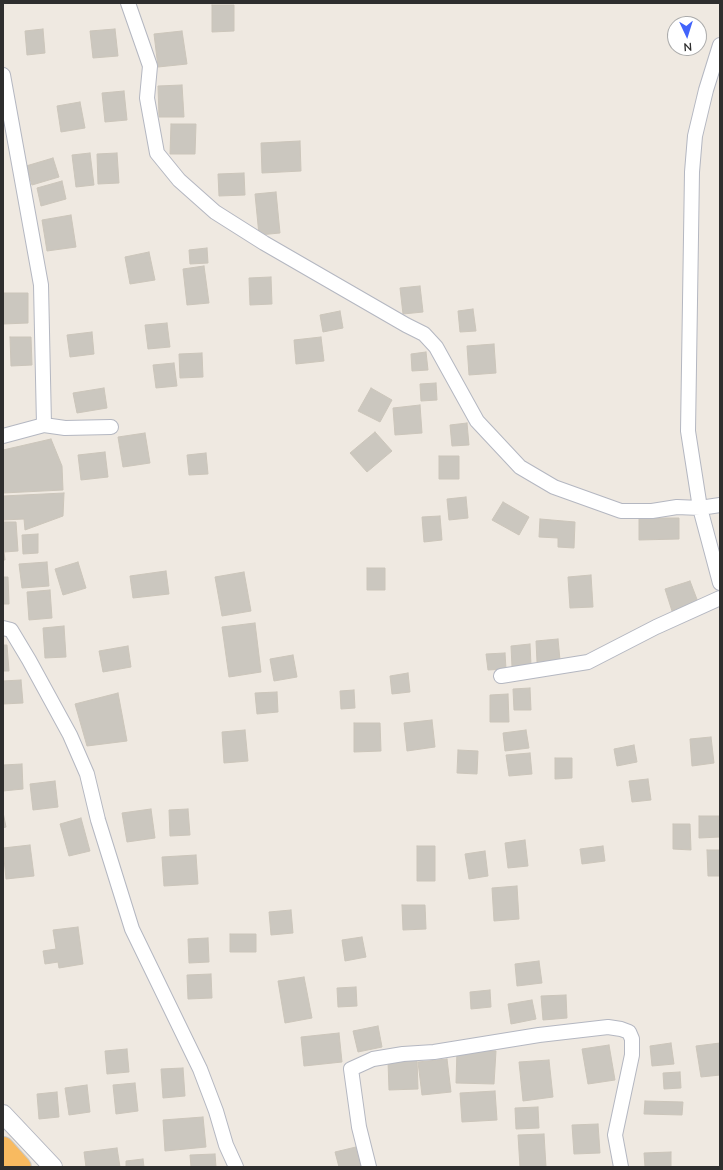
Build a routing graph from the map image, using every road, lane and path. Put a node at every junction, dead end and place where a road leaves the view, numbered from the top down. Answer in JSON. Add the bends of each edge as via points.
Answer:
{"nodes":[{"id":1,"x":128,"y":3,"type":"edge"},
{"id":2,"x":720,"y":45,"type":"edge"},
{"id":3,"x":3,"y":75,"type":"edge"},
{"id":4,"x":44,"y":425,"type":"junction"},
{"id":5,"x":111,"y":427,"type":"dead end"},
{"id":6,"x":3,"y":436,"type":"edge"},
{"id":7,"x":720,"y":505,"type":"edge"},
{"id":8,"x":700,"y":508,"type":"junction"},
{"id":9,"x":720,"y":583,"type":"edge"},
{"id":10,"x":720,"y":598,"type":"edge"},
{"id":11,"x":3,"y":628,"type":"edge"},
{"id":12,"x":501,"y":676,"type":"dead end"},
{"id":13,"x":3,"y":1114,"type":"edge"},
{"id":14,"x":3,"y":1148,"type":"edge"},
{"id":15,"x":20,"y":1167,"type":"edge"},
{"id":16,"x":53,"y":1167,"type":"edge"},
{"id":17,"x":236,"y":1167,"type":"edge"},
{"id":18,"x":368,"y":1167,"type":"edge"},
{"id":19,"x":621,"y":1167,"type":"edge"}],
"edges":[{"from":1,"to":8,"type":"street","via":[[150,66],[147,98],[157,153],[179,180],[215,212],[264,243],[424,334],[436,347],[477,421],[520,467],[554,487],[621,511]]},
{"from":2,"to":8,"type":"street","via":[[695,136],[692,172],[688,431]]},
{"from":3,"to":4,"type":"street","via":[[41,286]]},
{"from":4,"to":5,"type":"street","via":[[65,428]]},
{"from":4,"to":6,"type":"street"},
{"from":7,"to":8,"type":"street"},
{"from":8,"to":9,"type":"street"},
{"from":10,"to":12,"type":"street","via":[[588,662]]},
{"from":11,"to":17,"type":"street","via":[[11,630],[30,660],[76,748],[87,774],[98,820],[132,928],[200,1069]]},
{"from":13,"to":16,"type":"street"},
{"from":14,"to":15,"type":"highway"},
{"from":18,"to":19,"type":"street","via":[[351,1070],[373,1059],[403,1054],[608,1028],[628,1032],[632,1040],[632,1055],[615,1135]]}]}
